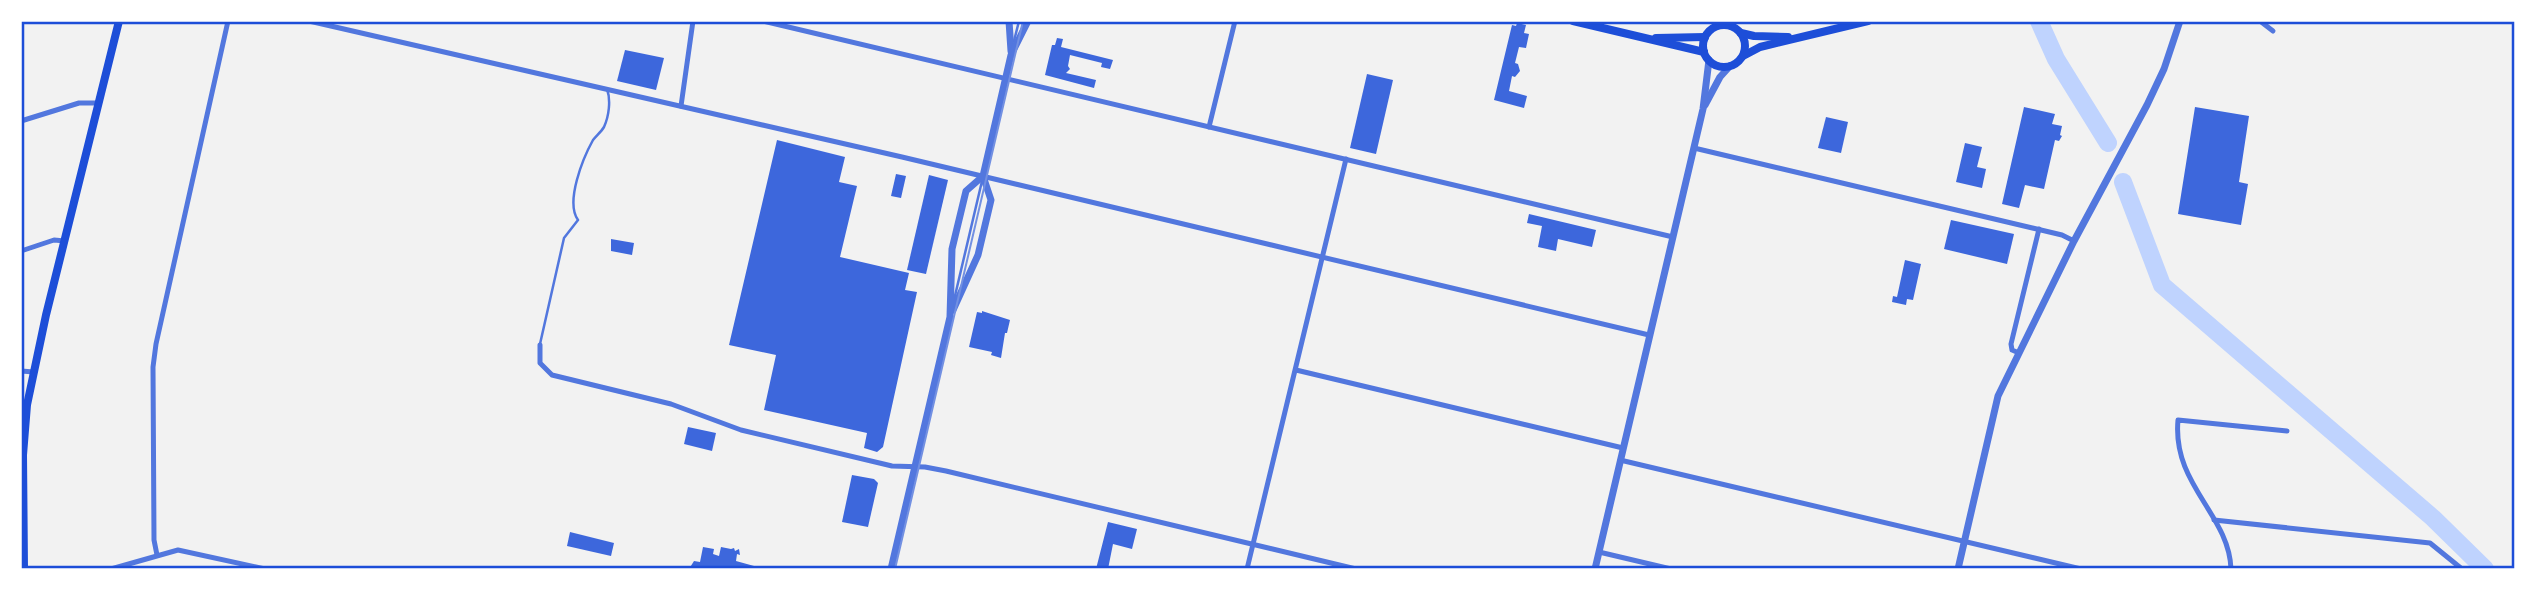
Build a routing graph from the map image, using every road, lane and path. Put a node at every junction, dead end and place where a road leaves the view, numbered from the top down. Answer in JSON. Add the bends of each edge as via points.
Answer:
{"nodes":[{"id":1,"x":119,"y":21,"type":"edge"},
{"id":2,"x":228,"y":21,"type":"edge"},
{"id":3,"x":309,"y":21,"type":"edge"},
{"id":4,"x":693,"y":21,"type":"edge"},
{"id":5,"x":763,"y":21,"type":"edge"},
{"id":6,"x":1009,"y":21,"type":"edge"},
{"id":7,"x":1019,"y":21,"type":"edge"},
{"id":8,"x":1028,"y":21,"type":"edge"},
{"id":9,"x":1235,"y":21,"type":"edge"},
{"id":10,"x":1573,"y":21,"type":"edge"},
{"id":11,"x":1868,"y":21,"type":"edge"},
{"id":12,"x":2180,"y":21,"type":"edge"},
{"id":13,"x":2260,"y":21,"type":"edge"},
{"id":14,"x":2273,"y":31,"type":"dead end"},
{"id":15,"x":1741,"y":33,"type":"junction"},
{"id":16,"x":1705,"y":37,"type":"junction"},
{"id":17,"x":1651,"y":38,"type":"junction"},
{"id":18,"x":1798,"y":38,"type":"junction"},
{"id":19,"x":1011,"y":55,"type":"junction"},
{"id":20,"x":1707,"y":56,"type":"junction"},
{"id":21,"x":1743,"y":56,"type":"junction"},
{"id":22,"x":1730,"y":66,"type":"junction"},
{"id":23,"x":1006,"y":78,"type":"junction"},
{"id":24,"x":607,"y":89,"type":"junction"},
{"id":25,"x":99,"y":103,"type":"junction"},
{"id":26,"x":681,"y":106,"type":"junction"},
{"id":27,"x":1703,"y":109,"type":"junction"},
{"id":28,"x":21,"y":121,"type":"edge"},
{"id":29,"x":1209,"y":127,"type":"junction"},
{"id":30,"x":1694,"y":148,"type":"junction"},
{"id":31,"x":1346,"y":159,"type":"junction"},
{"id":32,"x":983,"y":176,"type":"junction"},
{"id":33,"x":2039,"y":229,"type":"junction"},
{"id":34,"x":1673,"y":236,"type":"junction"},
{"id":35,"x":65,"y":241,"type":"junction"},
{"id":36,"x":2074,"y":241,"type":"junction"},
{"id":37,"x":21,"y":251,"type":"edge"},
{"id":38,"x":1322,"y":257,"type":"junction"},
{"id":39,"x":950,"y":317,"type":"junction"},
{"id":40,"x":1649,"y":335,"type":"junction"},
{"id":41,"x":540,"y":345,"type":"joint"},
{"id":42,"x":2019,"y":353,"type":"junction"},
{"id":43,"x":1296,"y":370,"type":"junction"},
{"id":44,"x":21,"y":371,"type":"edge"},
{"id":45,"x":34,"y":372,"type":"junction"},
{"id":46,"x":2287,"y":431,"type":"dead end"},
{"id":47,"x":1623,"y":448,"type":"junction"},
{"id":48,"x":1620,"y":460,"type":"junction"},
{"id":49,"x":915,"y":466,"type":"junction"},
{"id":50,"x":22,"y":483,"type":"edge"},
{"id":51,"x":2214,"y":520,"type":"junction"},
{"id":52,"x":1965,"y":541,"type":"junction"},
{"id":53,"x":1253,"y":544,"type":"junction"},
{"id":54,"x":1599,"y":552,"type":"junction"},
{"id":55,"x":157,"y":555,"type":"junction"},
{"id":56,"x":24,"y":569,"type":"edge"},
{"id":57,"x":111,"y":569,"type":"edge"},
{"id":58,"x":265,"y":569,"type":"edge"},
{"id":59,"x":891,"y":569,"type":"edge"},
{"id":60,"x":1247,"y":569,"type":"edge"},
{"id":61,"x":1356,"y":569,"type":"edge"},
{"id":62,"x":1595,"y":569,"type":"edge"},
{"id":63,"x":1671,"y":569,"type":"edge"},
{"id":64,"x":1958,"y":569,"type":"edge"},
{"id":65,"x":2081,"y":569,"type":"edge"},
{"id":66,"x":2231,"y":569,"type":"edge"},
{"id":67,"x":2462,"y":569,"type":"edge"}],
"edges":[{"from":1,"to":25,"type":"main road"},
{"from":2,"to":55,"type":"street","via":[[156,344]]},
{"from":3,"to":24,"type":"street"},
{"from":4,"to":26,"type":"street"},
{"from":5,"to":23,"type":"street"},
{"from":6,"to":19,"type":"street"},
{"from":7,"to":19,"type":"lane"},
{"from":8,"to":19,"type":"street"},
{"from":9,"to":29,"type":"street"},
{"from":10,"to":17,"type":"main road"},
{"from":11,"to":18,"type":"main road"},
{"from":12,"to":36,"type":"street","via":[[2164,69]]},
{"from":13,"to":14,"type":"street"},
{"from":15,"to":16,"type":"main road","via":[[1726,25]]},
{"from":15,"to":18,"type":"main road"},
{"from":15,"to":21,"type":"main road"},
{"from":16,"to":17,"type":"main road"},
{"from":16,"to":20,"type":"main road"},
{"from":17,"to":20,"type":"main road"},
{"from":18,"to":21,"type":"main road"},
{"from":19,"to":23,"type":"street"},
{"from":20,"to":22,"type":"main road","via":[[1719,66]]},
{"from":20,"to":27,"type":"street"},
{"from":21,"to":22,"type":"main road"},
{"from":22,"to":27,"type":"street"},
{"from":23,"to":29,"type":"street"},
{"from":23,"to":32,"type":"street"},
{"from":24,"to":26,"type":"street"},
{"from":24,"to":41,"type":"lane","via":[[611,99],[604,128],[581,166],[572,206],[578,220],[564,238]]},
{"from":25,"to":28,"type":"street","via":[[79,103]]},
{"from":25,"to":35,"type":"main road"},
{"from":26,"to":32,"type":"street"},
{"from":27,"to":30,"type":"street"},
{"from":29,"to":31,"type":"street"},
{"from":30,"to":33,"type":"street"},
{"from":30,"to":34,"type":"street"},
{"from":31,"to":34,"type":"street"},
{"from":31,"to":38,"type":"street"},
{"from":32,"to":38,"type":"street"},
{"from":32,"to":39,"type":"lane"},
{"from":32,"to":39,"type":"street","via":[[991,200],[974,268]]},
{"from":32,"to":39,"type":"street","via":[[965,194],[952,249]]},
{"from":33,"to":36,"type":"street"},
{"from":33,"to":42,"type":"street","via":[[2011,344]]},
{"from":34,"to":40,"type":"street"},
{"from":35,"to":37,"type":"street"},
{"from":35,"to":45,"type":"main road"},
{"from":36,"to":42,"type":"street"},
{"from":38,"to":40,"type":"street"},
{"from":38,"to":43,"type":"street"},
{"from":39,"to":49,"type":"street"},
{"from":40,"to":47,"type":"street"},
{"from":41,"to":49,"type":"street","via":[[540,363],[558,378],[671,404],[741,430],[892,466]]},
{"from":42,"to":52,"type":"street","via":[[1998,396]]},
{"from":43,"to":47,"type":"street"},
{"from":43,"to":53,"type":"street"},
{"from":44,"to":45,"type":"street"},
{"from":45,"to":50,"type":"main road"},
{"from":46,"to":51,"type":"street","via":[[2178,421],[2183,463]]},
{"from":47,"to":48,"type":"street"},
{"from":48,"to":52,"type":"street"},
{"from":48,"to":54,"type":"street"},
{"from":49,"to":53,"type":"street"},
{"from":49,"to":59,"type":"street"},
{"from":50,"to":56,"type":"main road"},
{"from":51,"to":66,"type":"street","via":[[2227,545]]},
{"from":51,"to":67,"type":"street","via":[[2430,543]]},
{"from":52,"to":64,"type":"street"},
{"from":52,"to":65,"type":"street"},
{"from":53,"to":60,"type":"street"},
{"from":53,"to":61,"type":"street"},
{"from":54,"to":62,"type":"street"},
{"from":54,"to":63,"type":"street"},
{"from":55,"to":57,"type":"street"},
{"from":55,"to":58,"type":"street","via":[[184,550]]}]}
